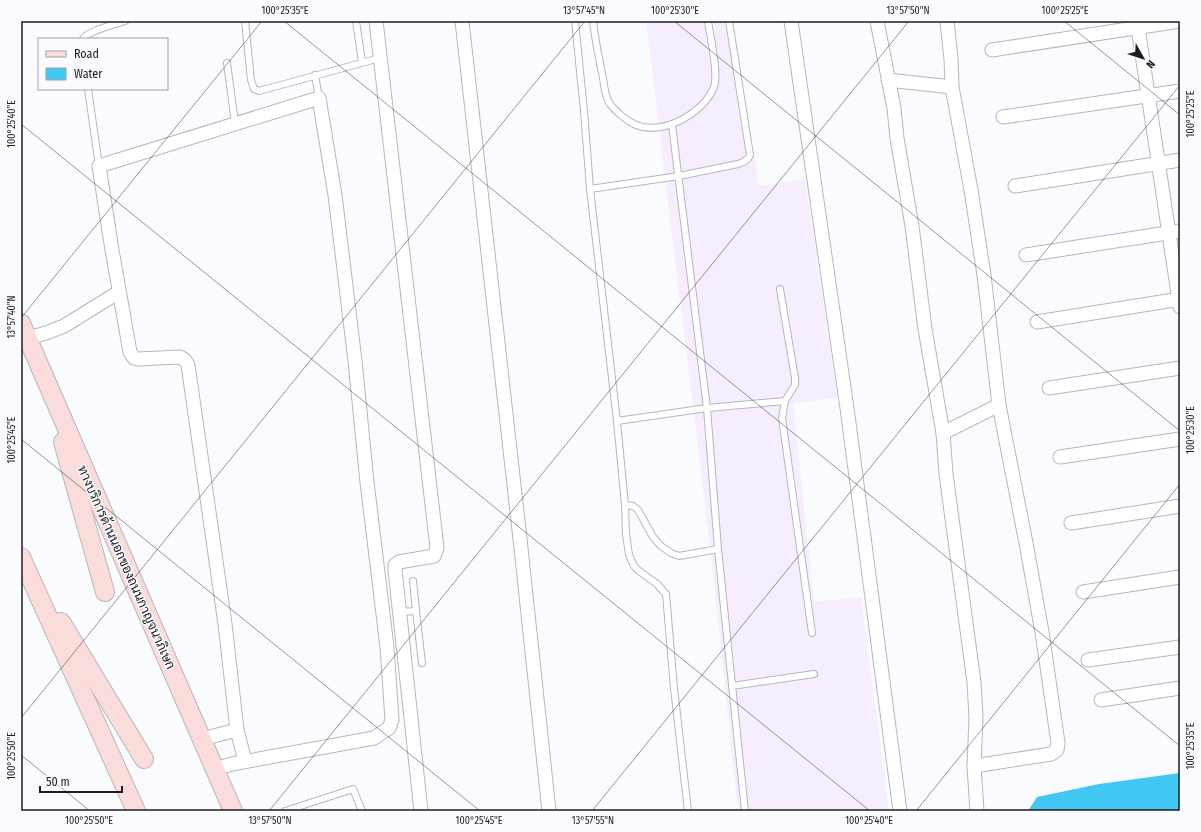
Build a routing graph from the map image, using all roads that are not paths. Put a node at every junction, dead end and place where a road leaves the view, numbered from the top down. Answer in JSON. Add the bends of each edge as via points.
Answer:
{"nodes":[{"id":1,"x":125,"y":21,"type":"edge"},
{"id":2,"x":245,"y":21,"type":"edge"},
{"id":3,"x":356,"y":21,"type":"edge"},
{"id":4,"x":376,"y":21,"type":"edge"},
{"id":5,"x":462,"y":21,"type":"edge"},
{"id":6,"x":575,"y":21,"type":"edge"},
{"id":7,"x":592,"y":21,"type":"edge"},
{"id":8,"x":708,"y":21,"type":"edge"},
{"id":9,"x":729,"y":21,"type":"edge"},
{"id":10,"x":791,"y":21,"type":"edge"},
{"id":11,"x":877,"y":21,"type":"edge"},
{"id":12,"x":947,"y":21,"type":"edge"},
{"id":13,"x":1180,"y":21,"type":"edge"},
{"id":14,"x":1138,"y":24,"type":"edge"},
{"id":15,"x":84,"y":38,"type":"edge"},
{"id":16,"x":992,"y":50,"type":"dead end"},
{"id":17,"x":380,"y":58,"type":"junction"},
{"id":18,"x":362,"y":62,"type":"junction"},
{"id":19,"x":227,"y":63,"type":"dead end"},
{"id":20,"x":315,"y":74,"type":"junction"},
{"id":21,"x":888,"y":80,"type":"junction"},
{"id":22,"x":952,"y":87,"type":"junction"},
{"id":23,"x":88,"y":90,"type":"edge"},
{"id":24,"x":1180,"y":91,"type":"edge"},
{"id":25,"x":1148,"y":95,"type":"junction"},
{"id":26,"x":319,"y":98,"type":"junction"},
{"id":27,"x":1003,"y":117,"type":"dead end"},
{"id":28,"x":235,"y":123,"type":"junction"},
{"id":29,"x":672,"y":125,"type":"junction"},
{"id":30,"x":1180,"y":160,"type":"edge"},
{"id":31,"x":1158,"y":163,"type":"junction"},
{"id":32,"x":99,"y":166,"type":"junction"},
{"id":33,"x":679,"y":176,"type":"junction"},
{"id":34,"x":1015,"y":186,"type":"dead end"},
{"id":35,"x":590,"y":188,"type":"junction"},
{"id":36,"x":1174,"y":232,"type":"edge"},
{"id":37,"x":1026,"y":255,"type":"dead end"},
{"id":38,"x":780,"y":289,"type":"dead end"},
{"id":39,"x":119,"y":292,"type":"junction"},
{"id":40,"x":1180,"y":302,"type":"edge"},
{"id":41,"x":1037,"y":322,"type":"dead end"},
{"id":42,"x":24,"y":331,"type":"edge"},
{"id":43,"x":1180,"y":368,"type":"edge"},
{"id":44,"x":43,"y":374,"type":"junction"},
{"id":45,"x":1049,"y":388,"type":"dead end"},
{"id":46,"x":785,"y":401,"type":"junction"},
{"id":47,"x":999,"y":404,"type":"junction"},
{"id":48,"x":708,"y":408,"type":"junction"},
{"id":49,"x":617,"y":422,"type":"junction"},
{"id":50,"x":944,"y":433,"type":"junction"},
{"id":51,"x":1180,"y":439,"type":"edge"},
{"id":52,"x":1060,"y":458,"type":"dead end"},
{"id":53,"x":624,"y":505,"type":"junction"},
{"id":54,"x":1180,"y":506,"type":"edge"},
{"id":55,"x":1071,"y":524,"type":"dead end"},
{"id":56,"x":718,"y":549,"type":"junction"},
{"id":57,"x":21,"y":556,"type":"edge"},
{"id":58,"x":1180,"y":577,"type":"edge"},
{"id":59,"x":413,"y":581,"type":"dead end"},
{"id":60,"x":105,"y":592,"type":"dead end"},
{"id":61,"x":1083,"y":592,"type":"dead end"},
{"id":62,"x":416,"y":611,"type":"junction"},
{"id":63,"x":399,"y":612,"type":"junction"},
{"id":64,"x":812,"y":633,"type":"dead end"},
{"id":65,"x":1180,"y":647,"type":"edge"},
{"id":66,"x":1088,"y":660,"type":"dead end"},
{"id":67,"x":422,"y":663,"type":"dead end"},
{"id":68,"x":814,"y":674,"type":"dead end"},
{"id":69,"x":732,"y":686,"type":"junction"},
{"id":70,"x":1180,"y":688,"type":"edge"},
{"id":71,"x":1101,"y":700,"type":"dead end"},
{"id":72,"x":237,"y":730,"type":"junction"},
{"id":73,"x":202,"y":739,"type":"junction"},
{"id":74,"x":144,"y":758,"type":"dead end"},
{"id":75,"x":245,"y":761,"type":"junction"},
{"id":76,"x":974,"y":766,"type":"junction"},
{"id":77,"x":215,"y":769,"type":"junction"},
{"id":78,"x":136,"y":811,"type":"edge"},
{"id":79,"x":233,"y":811,"type":"edge"},
{"id":80,"x":285,"y":811,"type":"edge"},
{"id":81,"x":362,"y":811,"type":"edge"},
{"id":82,"x":421,"y":811,"type":"edge"},
{"id":83,"x":549,"y":811,"type":"edge"},
{"id":84,"x":688,"y":811,"type":"edge"},
{"id":85,"x":744,"y":811,"type":"edge"},
{"id":86,"x":900,"y":811,"type":"edge"},
{"id":87,"x":977,"y":811,"type":"edge"}],
"edges":[{"from":1,"to":15,"type":"lane"},
{"from":2,"to":20,"type":"lane","via":[[254,89],[265,90]]},
{"from":3,"to":18,"type":"lane"},
{"from":4,"to":17,"type":"street"},
{"from":5,"to":83,"type":"street"},
{"from":6,"to":35,"type":"lane"},
{"from":7,"to":29,"type":"lane","via":[[609,103],[621,115],[637,125]]},
{"from":8,"to":29,"type":"lane","via":[[716,76],[714,87],[695,112]]},
{"from":9,"to":33,"type":"lane","via":[[750,155],[745,162]]},
{"from":10,"to":86,"type":"street","via":[[847,408]]},
{"from":11,"to":21,"type":"street"},
{"from":12,"to":22,"type":"street"},
{"from":13,"to":14,"type":"street"},
{"from":14,"to":16,"type":"street"},
{"from":14,"to":25,"type":"street"},
{"from":17,"to":18,"type":"lane"},
{"from":17,"to":63,"type":"street","via":[[436,548],[434,556],[399,562],[395,565]]},
{"from":18,"to":20,"type":"lane"},
{"from":19,"to":28,"type":"lane"},
{"from":20,"to":26,"type":"lane"},
{"from":21,"to":22,"type":"street"},
{"from":21,"to":50,"type":"street","via":[[912,226],[925,329]]},
{"from":22,"to":47,"type":"street","via":[[984,275]]},
{"from":23,"to":32,"type":"lane"},
{"from":24,"to":25,"type":"street"},
{"from":25,"to":27,"type":"street"},
{"from":25,"to":31,"type":"street"},
{"from":26,"to":28,"type":"street"},
{"from":26,"to":75,"type":"street","via":[[335,194],[387,647],[392,720],[389,728],[374,738]]},
{"from":28,"to":32,"type":"street"},
{"from":29,"to":33,"type":"lane"},
{"from":30,"to":31,"type":"street"},
{"from":31,"to":34,"type":"street"},
{"from":31,"to":36,"type":"street"},
{"from":32,"to":39,"type":"street"},
{"from":33,"to":35,"type":"lane"},
{"from":33,"to":48,"type":"lane"},
{"from":35,"to":49,"type":"lane"},
{"from":36,"to":37,"type":"street"},
{"from":36,"to":40,"type":"street"},
{"from":38,"to":46,"type":"lane","via":[[795,378],[795,385]]},
{"from":39,"to":42,"type":"street","via":[[64,326],[46,333]]},
{"from":39,"to":72,"type":"street","via":[[132,356],[138,359],[180,357],[186,360],[188,365],[226,624]]},
{"from":40,"to":41,"type":"street"},
{"from":42,"to":44,"type":"main road","name":"ทางบริการด้านนอกของถนนกาญจนาภิเษก"},
{"from":43,"to":45,"type":"street"},
{"from":44,"to":60,"type":"main road"},
{"from":44,"to":73,"type":"main road","name":"ทางบริการด้านนอกของถนนกาญจนาภิเษก"},
{"from":46,"to":48,"type":"lane"},
{"from":46,"to":64,"type":"lane","via":[[782,418]]},
{"from":47,"to":50,"type":"street"},
{"from":47,"to":76,"type":"street","via":[[1042,632],[1058,743],[1057,750],[1051,754]]},
{"from":48,"to":49,"type":"lane"},
{"from":48,"to":56,"type":"lane"},
{"from":49,"to":53,"type":"lane"},
{"from":50,"to":76,"type":"street","via":[[946,474],[974,682]]},
{"from":51,"to":52,"type":"street"},
{"from":53,"to":56,"type":"lane","via":[[633,506],[638,510],[653,537],[670,553],[679,556]]},
{"from":53,"to":84,"type":"lane","via":[[631,561],[666,594]]},
{"from":54,"to":55,"type":"street"},
{"from":56,"to":69,"type":"lane"},
{"from":57,"to":74,"type":"main road"},
{"from":57,"to":78,"type":"main road"},
{"from":58,"to":61,"type":"street"},
{"from":59,"to":62,"type":"lane"},
{"from":62,"to":63,"type":"lane"},
{"from":62,"to":67,"type":"lane"},
{"from":63,"to":82,"type":"street"},
{"from":65,"to":66,"type":"street"},
{"from":68,"to":69,"type":"lane"},
{"from":69,"to":85,"type":"lane"},
{"from":70,"to":71,"type":"street"},
{"from":72,"to":73,"type":"street"},
{"from":72,"to":75,"type":"street"},
{"from":73,"to":77,"type":"main road","name":"ทางบริการด้านนอกของถนนกาญจนาภิเษก"},
{"from":75,"to":77,"type":"street"},
{"from":76,"to":87,"type":"street"},
{"from":77,"to":79,"type":"main road","name":"ทางบริการด้านนอกของถนนกาญจนาภิเษก"},
{"from":80,"to":81,"type":"lane","via":[[353,789]]}]}
